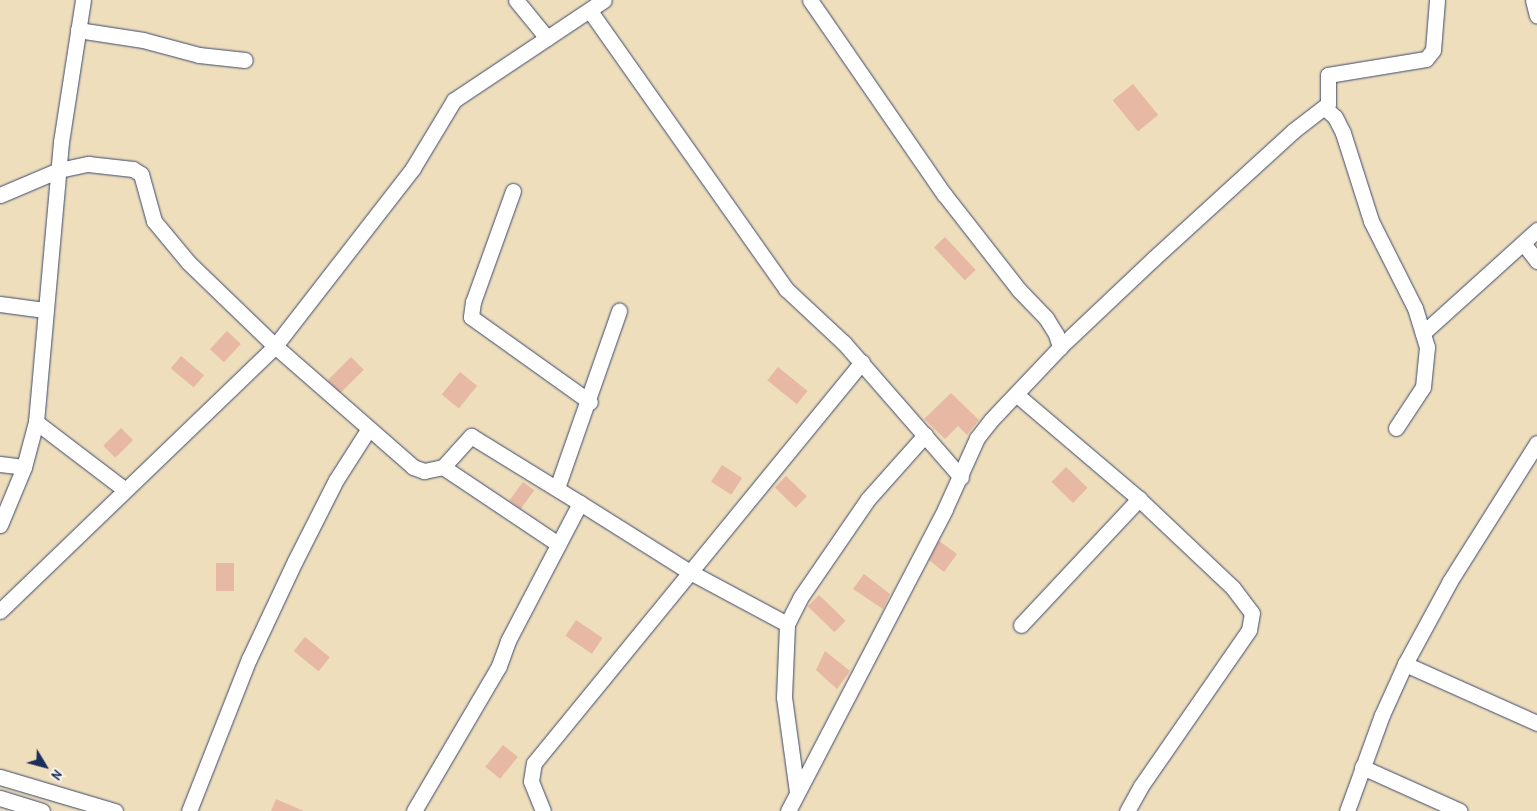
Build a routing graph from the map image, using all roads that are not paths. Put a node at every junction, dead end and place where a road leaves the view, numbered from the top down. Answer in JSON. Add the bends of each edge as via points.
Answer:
{"nodes":[{"id":1,"x":83,"y":0,"type":"edge"},
{"id":2,"x":516,"y":0,"type":"edge"},
{"id":3,"x":604,"y":0,"type":"edge"},
{"id":4,"x":810,"y":0,"type":"edge"},
{"id":5,"x":1436,"y":0,"type":"edge"},
{"id":6,"x":1533,"y":0,"type":"edge"},
{"id":7,"x":590,"y":11,"type":"junction"},
{"id":8,"x":1537,"y":16,"type":"edge"},
{"id":9,"x":78,"y":30,"type":"junction"},
{"id":10,"x":547,"y":38,"type":"junction"},
{"id":11,"x":245,"y":60,"type":"dead end"},
{"id":12,"x":1324,"y":108,"type":"junction"},
{"id":13,"x":59,"y":170,"type":"junction"},
{"id":14,"x":513,"y":191,"type":"dead end"},
{"id":15,"x":0,"y":195,"type":"edge"},
{"id":16,"x":1537,"y":230,"type":"edge"},
{"id":17,"x":1523,"y":243,"type":"junction"},
{"id":18,"x":1537,"y":261,"type":"edge"},
{"id":19,"x":0,"y":304,"type":"edge"},
{"id":20,"x":44,"y":310,"type":"junction"},
{"id":21,"x":619,"y":311,"type":"dead end"},
{"id":22,"x":1422,"y":332,"type":"junction"},
{"id":23,"x":275,"y":346,"type":"junction"},
{"id":24,"x":1060,"y":347,"type":"junction"},
{"id":25,"x":862,"y":362,"type":"junction"},
{"id":26,"x":1017,"y":395,"type":"junction"},
{"id":27,"x":590,"y":402,"type":"junction"},
{"id":28,"x":36,"y":422,"type":"junction"},
{"id":29,"x":1396,"y":428,"type":"dead end"},
{"id":30,"x":368,"y":430,"type":"junction"},
{"id":31,"x":925,"y":435,"type":"junction"},
{"id":32,"x":1537,"y":442,"type":"edge"},
{"id":33,"x":0,"y":464,"type":"edge"},
{"id":34,"x":24,"y":468,"type":"junction"},
{"id":35,"x":443,"y":468,"type":"junction"},
{"id":36,"x":961,"y":477,"type":"junction"},
{"id":37,"x":557,"y":488,"type":"junction"},
{"id":38,"x":124,"y":489,"type":"junction"},
{"id":39,"x":1139,"y":499,"type":"junction"},
{"id":40,"x":580,"y":503,"type":"junction"},
{"id":41,"x":0,"y":525,"type":"edge"},
{"id":42,"x":558,"y":544,"type":"junction"},
{"id":43,"x":688,"y":571,"type":"junction"},
{"id":44,"x":0,"y":611,"type":"edge"},
{"id":45,"x":787,"y":624,"type":"junction"},
{"id":46,"x":1021,"y":625,"type":"dead end"},
{"id":47,"x":1405,"y":664,"type":"junction"},
{"id":48,"x":1537,"y":723,"type":"edge"},
{"id":49,"x":1362,"y":767,"type":"junction"},
{"id":50,"x":0,"y":777,"type":"edge"},
{"id":51,"x":797,"y":792,"type":"junction"},
{"id":52,"x":4,"y":803,"type":"edge"},
{"id":53,"x":42,"y":811,"type":"edge"},
{"id":54,"x":115,"y":811,"type":"edge"},
{"id":55,"x":189,"y":811,"type":"edge"},
{"id":56,"x":414,"y":811,"type":"edge"},
{"id":57,"x":543,"y":811,"type":"edge"},
{"id":58,"x":788,"y":811,"type":"edge"},
{"id":59,"x":1127,"y":811,"type":"edge"},
{"id":60,"x":1347,"y":811,"type":"edge"},
{"id":61,"x":1460,"y":811,"type":"edge"}],
"edges":[{"from":1,"to":9,"type":"street"},
{"from":2,"to":10,"type":"street"},
{"from":3,"to":7,"type":"street"},
{"from":4,"to":24,"type":"street","via":[[944,194],[1019,290],[1046,318]]},
{"from":5,"to":12,"type":"street","via":[[1433,50],[1426,59],[1330,74],[1327,78],[1329,99]]},
{"from":6,"to":8,"type":"street"},
{"from":7,"to":10,"type":"street"},
{"from":7,"to":25,"type":"street","via":[[786,289]]},
{"from":9,"to":11,"type":"street","via":[[143,40],[199,55]]},
{"from":9,"to":13,"type":"street"},
{"from":10,"to":23,"type":"street","via":[[454,100],[413,168]]},
{"from":12,"to":22,"type":"street","via":[[1335,118],[1343,133],[1371,221],[1415,308]]},
{"from":12,"to":24,"type":"street","via":[[1244,175]]},
{"from":13,"to":15,"type":"street"},
{"from":13,"to":20,"type":"street"},
{"from":13,"to":23,"type":"street","via":[[88,164],[120,165],[140,174],[154,221],[188,262]]},
{"from":14,"to":27,"type":"street","via":[[473,302],[472,317]]},
{"from":16,"to":17,"type":"street"},
{"from":17,"to":18,"type":"street"},
{"from":17,"to":22,"type":"street"},
{"from":19,"to":20,"type":"street"},
{"from":20,"to":28,"type":"street"},
{"from":21,"to":27,"type":"street"},
{"from":22,"to":29,"type":"street","via":[[1427,347],[1424,387]]},
{"from":23,"to":30,"type":"street"},
{"from":23,"to":38,"type":"street"},
{"from":24,"to":26,"type":"street"},
{"from":25,"to":31,"type":"street"},
{"from":25,"to":43,"type":"street"},
{"from":26,"to":36,"type":"street","via":[[977,438]]},
{"from":26,"to":39,"type":"street"},
{"from":27,"to":37,"type":"street"},
{"from":28,"to":34,"type":"street"},
{"from":28,"to":38,"type":"street"},
{"from":30,"to":35,"type":"street","via":[[413,467],[424,471]]},
{"from":30,"to":55,"type":"street","via":[[336,480],[295,561],[249,659]]},
{"from":31,"to":36,"type":"street"},
{"from":31,"to":45,"type":"street","via":[[868,499],[800,598]]},
{"from":32,"to":47,"type":"street","via":[[1450,580]]},
{"from":33,"to":34,"type":"street"},
{"from":34,"to":41,"type":"street"},
{"from":35,"to":37,"type":"street","via":[[470,436]]},
{"from":35,"to":42,"type":"street"},
{"from":36,"to":51,"type":"street"},
{"from":37,"to":40,"type":"street"},
{"from":38,"to":44,"type":"street"},
{"from":39,"to":46,"type":"street"},
{"from":39,"to":59,"type":"street","via":[[1233,588],[1252,613],[1249,630]]},
{"from":40,"to":42,"type":"street"},
{"from":40,"to":43,"type":"street"},
{"from":42,"to":56,"type":"street","via":[[499,666]]},
{"from":43,"to":45,"type":"street"},
{"from":43,"to":57,"type":"street","via":[[534,763],[530,781]]},
{"from":45,"to":51,"type":"street","via":[[784,697]]},
{"from":47,"to":48,"type":"street"},
{"from":47,"to":49,"type":"street"},
{"from":49,"to":60,"type":"street"},
{"from":49,"to":61,"type":"street"},
{"from":50,"to":54,"type":"street"},
{"from":51,"to":58,"type":"street"},
{"from":52,"to":53,"type":"street"}]}
